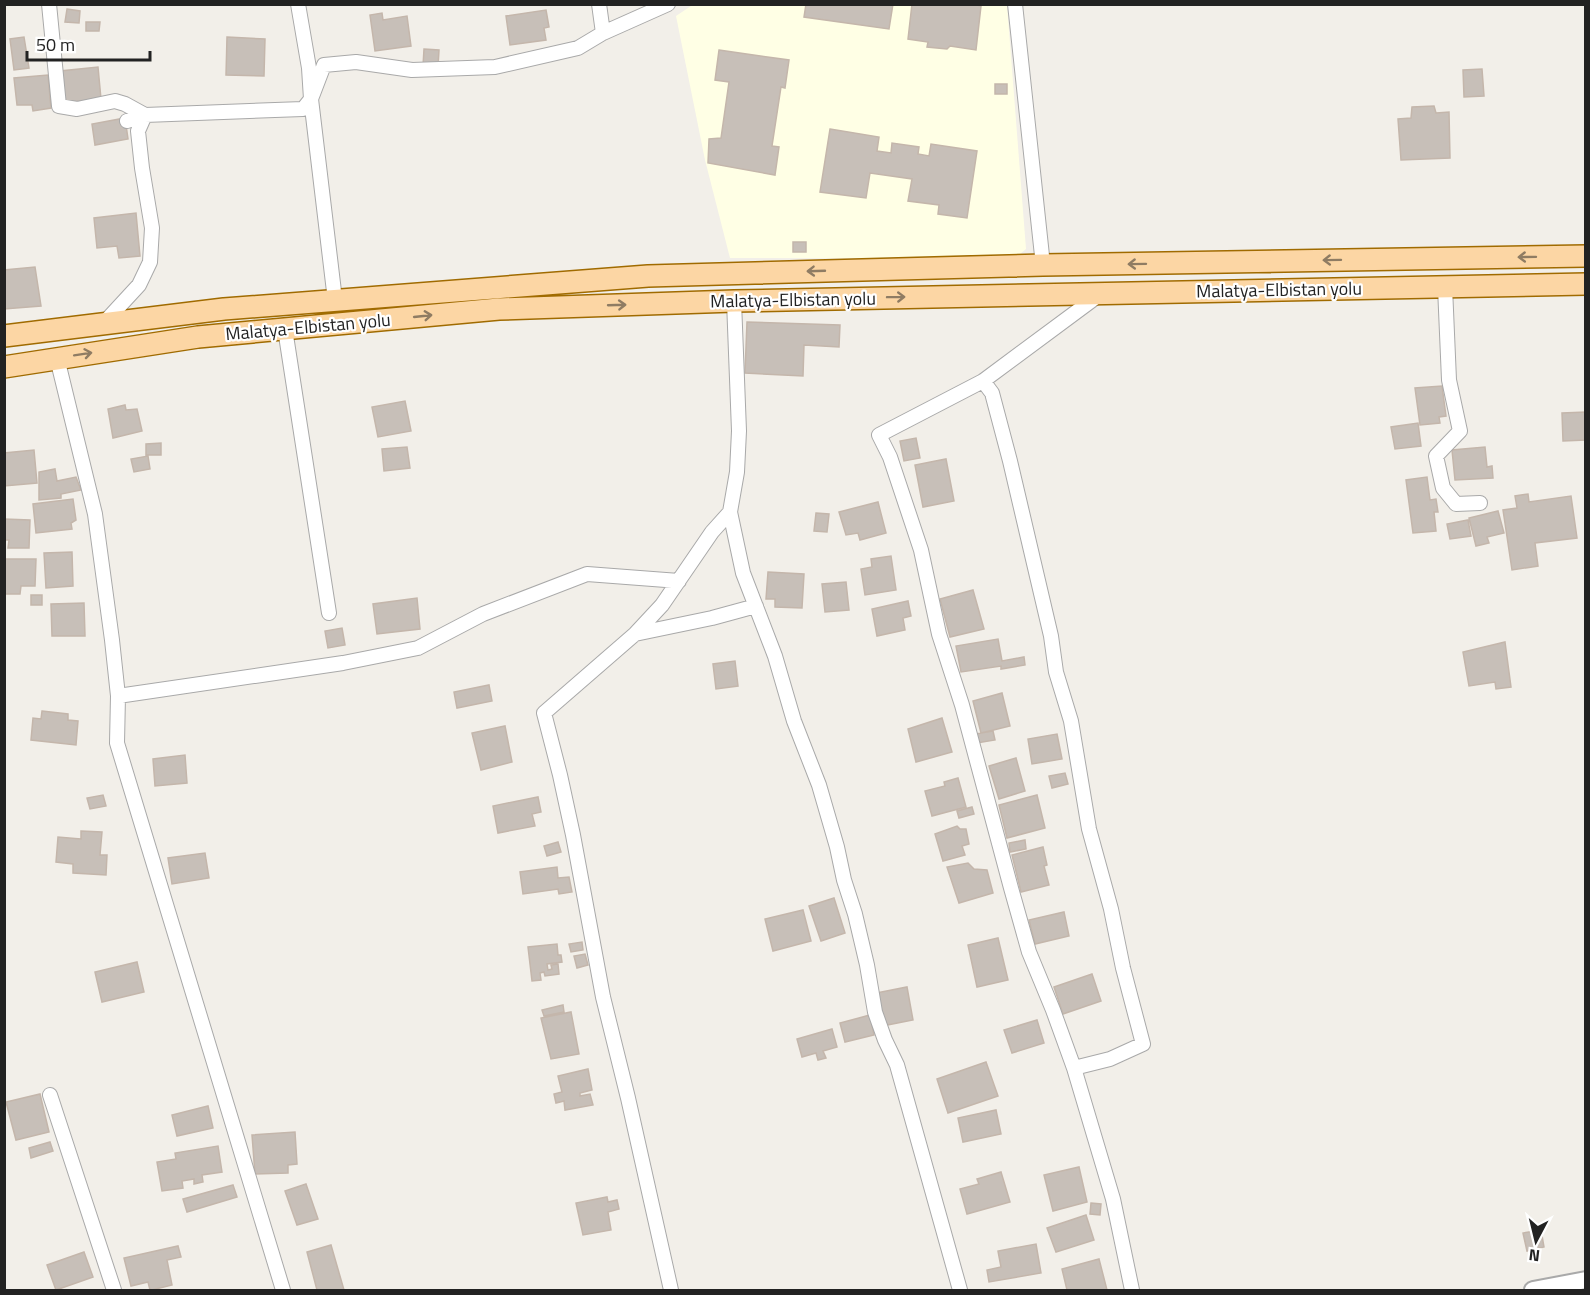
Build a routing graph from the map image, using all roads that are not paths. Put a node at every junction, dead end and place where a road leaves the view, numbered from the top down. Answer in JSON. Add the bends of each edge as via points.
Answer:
{"nodes":[{"id":1,"x":49,"y":4,"type":"edge"},
{"id":2,"x":298,"y":4,"type":"edge"},
{"id":3,"x":599,"y":4,"type":"edge"},
{"id":4,"x":668,"y":4,"type":"edge"},
{"id":5,"x":1015,"y":4,"type":"edge"},
{"id":6,"x":603,"y":33,"type":"junction"},
{"id":7,"x":311,"y":99,"type":"junction"},
{"id":8,"x":146,"y":115,"type":"junction"},
{"id":9,"x":127,"y":121,"type":"dead end"},
{"id":10,"x":1586,"y":256,"type":"edge"},
{"id":11,"x":1043,"y":265,"type":"junction"},
{"id":12,"x":1586,"y":284,"type":"edge"},
{"id":13,"x":1445,"y":287,"type":"junction"},
{"id":14,"x":1101,"y":293,"type":"junction"},
{"id":15,"x":335,"y":300,"type":"junction"},
{"id":16,"x":734,"y":301,"type":"junction"},
{"id":17,"x":103,"y":324,"type":"junction"},
{"id":18,"x":285,"y":329,"type":"junction"},
{"id":19,"x":4,"y":336,"type":"edge"},
{"id":20,"x":57,"y":358,"type":"junction"},
{"id":21,"x":4,"y":367,"type":"edge"},
{"id":22,"x":983,"y":381,"type":"junction"},
{"id":23,"x":1480,"y":502,"type":"dead end"},
{"id":24,"x":730,"y":512,"type":"junction"},
{"id":25,"x":679,"y":581,"type":"junction"},
{"id":26,"x":756,"y":606,"type":"junction"},
{"id":27,"x":328,"y":613,"type":"dead end"},
{"id":28,"x":635,"y":634,"type":"junction"},
{"id":29,"x":118,"y":696,"type":"junction"},
{"id":30,"x":1074,"y":1068,"type":"junction"},
{"id":31,"x":50,"y":1095,"type":"dead end"},
{"id":32,"x":1586,"y":1280,"type":"edge"},
{"id":33,"x":114,"y":1290,"type":"edge"},
{"id":34,"x":283,"y":1290,"type":"edge"},
{"id":35,"x":671,"y":1290,"type":"edge"},
{"id":36,"x":960,"y":1290,"type":"edge"},
{"id":37,"x":1132,"y":1290,"type":"edge"},
{"id":38,"x":1533,"y":1290,"type":"edge"}],
"edges":[{"from":1,"to":8,"type":"street","via":[[59,106],[77,109],[115,101]]},
{"from":2,"to":7,"type":"street"},
{"from":3,"to":6,"type":"street"},
{"from":4,"to":6,"type":"street"},
{"from":5,"to":11,"type":"street"},
{"from":6,"to":7,"type":"street","via":[[578,48],[495,66],[412,70],[356,62],[324,65]]},
{"from":7,"to":8,"type":"street","via":[[303,109]]},
{"from":7,"to":15,"type":"street"},
{"from":8,"to":9,"type":"street"},
{"from":8,"to":17,"type":"street","via":[[138,131],[152,228],[150,262],[139,285]]},
{"from":10,"to":11,"type":"main road","name":"Malatya-Elbistan yolu","one_way":true},
{"from":11,"to":15,"type":"main road","name":"Malatya-Elbistan yolu","one_way":true,"via":[[648,276]]},
{"from":12,"to":13,"type":"main road","name":"Malatya-Elbistan yolu"},
{"from":13,"to":14,"type":"main road","name":"Malatya-Elbistan yolu"},
{"from":13,"to":23,"type":"street","via":[[1449,380],[1460,431],[1436,456],[1443,488],[1456,504]]},
{"from":16,"to":14,"type":"main road","name":"Malatya-Elbistan yolu","one_way":true},
{"from":14,"to":22,"type":"street"},
{"from":15,"to":17,"type":"main road","name":"Malatya-Elbistan yolu"},
{"from":18,"to":16,"type":"main road","name":"Malatya-Elbistan yolu","one_way":true,"via":[[500,309]]},
{"from":16,"to":24,"type":"street","via":[[739,431]]},
{"from":17,"to":19,"type":"main road","name":"Malatya-Elbistan yolu"},
{"from":20,"to":18,"type":"main road","name":"Malatya-Elbistan yolu","one_way":true,"via":[[198,337]]},
{"from":18,"to":27,"type":"street"},
{"from":20,"to":21,"type":"main road","name":"Malatya-Elbistan yolu"},
{"from":20,"to":29,"type":"street","via":[[95,514]]},
{"from":22,"to":30,"type":"street","via":[[992,393],[1010,461],[1056,672],[1071,720],[1089,829],[1143,1044],[1110,1059]]},
{"from":22,"to":30,"type":"street","via":[[879,435],[921,550],[939,634],[1029,952]]},
{"from":24,"to":25,"type":"street"},
{"from":24,"to":26,"type":"street","via":[[743,573]]},
{"from":25,"to":28,"type":"street"},
{"from":25,"to":29,"type":"street","via":[[587,574],[483,614],[418,648]]},
{"from":26,"to":28,"type":"street"},
{"from":26,"to":36,"type":"street","via":[[819,785],[855,914],[875,1012],[897,1065]]},
{"from":28,"to":35,"type":"street","via":[[544,713],[573,835],[603,997]]},
{"from":29,"to":34,"type":"street","via":[[117,743]]},
{"from":30,"to":37,"type":"street","via":[[1113,1199]]},
{"from":31,"to":33,"type":"street"},
{"from":32,"to":38,"type":"street"}]}
